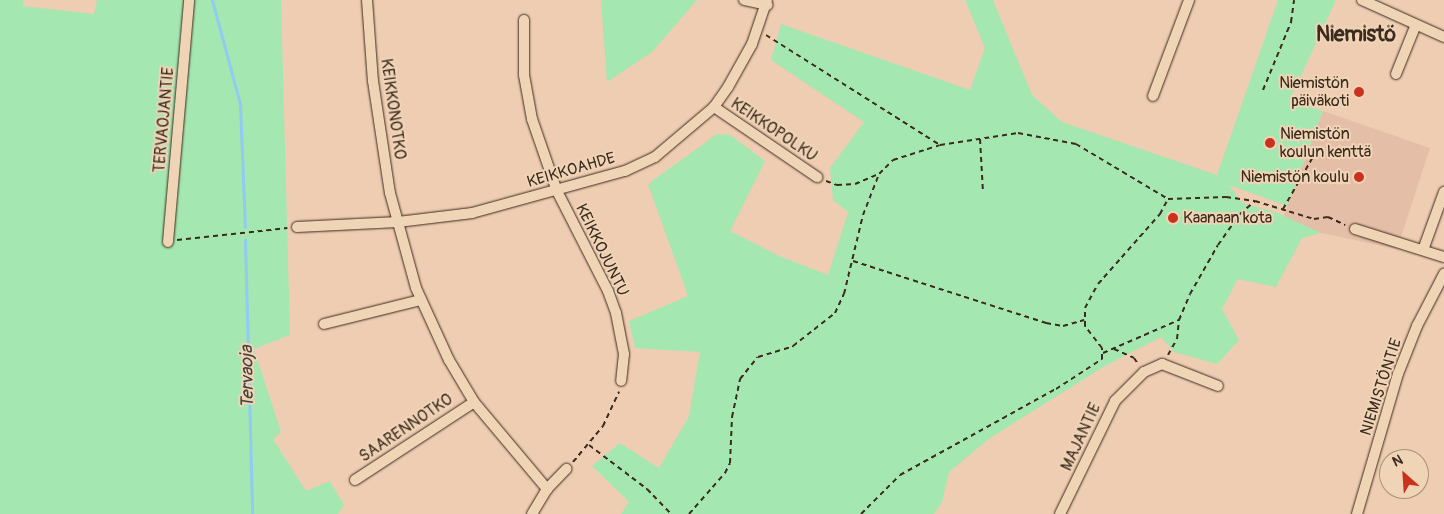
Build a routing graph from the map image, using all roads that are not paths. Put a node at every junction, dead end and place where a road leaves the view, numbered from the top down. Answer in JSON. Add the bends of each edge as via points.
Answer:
{"nodes":[{"id":1,"x":189,"y":0,"type":"edge"},
{"id":2,"x":367,"y":0,"type":"edge"},
{"id":3,"x":744,"y":0,"type":"edge"},
{"id":4,"x":1189,"y":0,"type":"edge"},
{"id":5,"x":1362,"y":0,"type":"edge"},
{"id":6,"x":767,"y":2,"type":"edge"},
{"id":7,"x":524,"y":20,"type":"dead end"},
{"id":8,"x":1415,"y":27,"type":"junction"},
{"id":9,"x":1444,"y":38,"type":"edge"},
{"id":10,"x":1396,"y":74,"type":"dead end"},
{"id":11,"x":1153,"y":96,"type":"dead end"},
{"id":12,"x":714,"y":108,"type":"junction"},
{"id":13,"x":817,"y":177,"type":"road end"},
{"id":14,"x":557,"y":191,"type":"junction"},
{"id":15,"x":1444,"y":192,"type":"edge"},
{"id":16,"x":398,"y":222,"type":"junction"},
{"id":17,"x":296,"y":227,"type":"road end"},
{"id":18,"x":1355,"y":229,"type":"road end"},
{"id":19,"x":168,"y":242,"type":"road end"},
{"id":20,"x":1423,"y":250,"type":"junction"},
{"id":21,"x":1444,"y":257,"type":"edge"},
{"id":22,"x":1444,"y":274,"type":"edge"},
{"id":23,"x":421,"y":300,"type":"junction"},
{"id":24,"x":324,"y":324,"type":"dead end"},
{"id":25,"x":621,"y":381,"type":"road end"},
{"id":26,"x":1218,"y":386,"type":"dead end"},
{"id":27,"x":474,"y":402,"type":"junction"},
{"id":28,"x":566,"y":469,"type":"road end"},
{"id":29,"x":355,"y":480,"type":"dead end"},
{"id":30,"x":547,"y":489,"type":"junction"},
{"id":31,"x":532,"y":514,"type":"edge"},
{"id":32,"x":1060,"y":514,"type":"edge"},
{"id":33,"x":1357,"y":514,"type":"edge"}],
"edges":[{"from":1,"to":19,"type":"street","name":"TERVAOJANTIE"},
{"from":2,"to":16,"type":"street","name":"KEIKKONOTKO","via":[[372,81],[390,193]]},
{"from":3,"to":6,"type":"street"},
{"from":4,"to":11,"type":"street"},
{"from":5,"to":8,"type":"street"},
{"from":6,"to":12,"type":"street","name":"KEIKKOAHDE","via":[[741,66]]},
{"from":7,"to":14,"type":"street","name":"KEIKKOJUNTU","via":[[524,74],[532,119]]},
{"from":8,"to":9,"type":"street"},
{"from":8,"to":10,"type":"street"},
{"from":12,"to":13,"type":"street","name":"KEIKKOPOLKU"},
{"from":12,"to":14,"type":"street","name":"KEIKKOAHDE","via":[[655,157]]},
{"from":14,"to":16,"type":"street","name":"KEIKKOAHDE","via":[[472,213]]},
{"from":14,"to":25,"type":"street","name":"KEIKKOJUNTU","via":[[616,313],[624,354]]},
{"from":15,"to":20,"type":"street"},
{"from":16,"to":17,"type":"street","name":"KEIKKOAHDE"},
{"from":16,"to":23,"type":"street","name":"KEIKKONOTKO"},
{"from":18,"to":20,"type":"street"},
{"from":20,"to":21,"type":"street"},
{"from":22,"to":33,"type":"street","name":"NIEMISTÖNTIE","via":[[1417,326],[1398,374]]},
{"from":23,"to":24,"type":"street"},
{"from":23,"to":27,"type":"street","name":"KEIKKONOTKO","via":[[449,360]]},
{"from":26,"to":32,"type":"street","name":"MAJANTIE","via":[[1162,364],[1144,372],[1115,401]]},
{"from":27,"to":29,"type":"street","name":"SAARENNOTKO"},
{"from":27,"to":30,"type":"street","name":"KEIKKONOTKO"},
{"from":28,"to":30,"type":"street"},
{"from":30,"to":31,"type":"street"}]}
